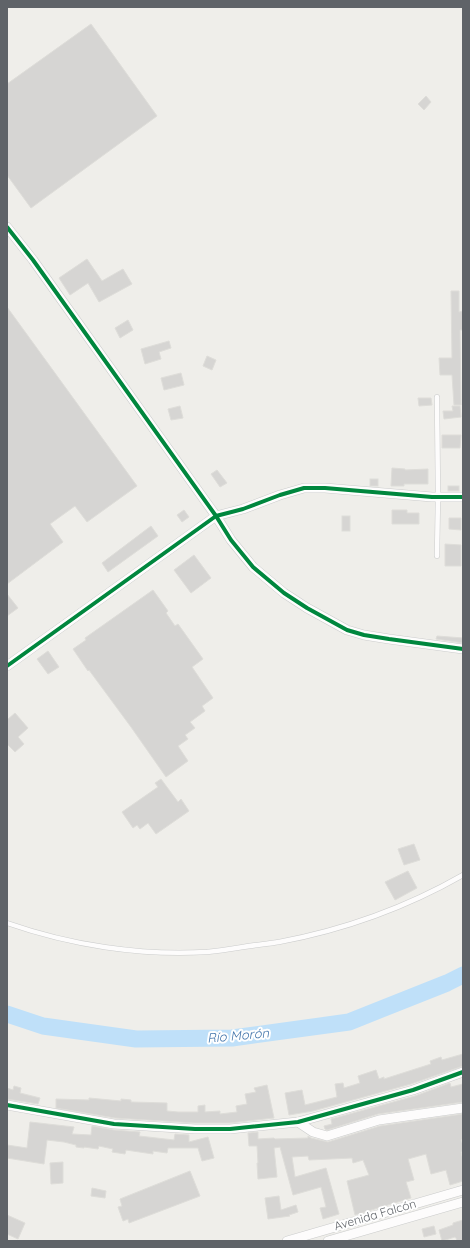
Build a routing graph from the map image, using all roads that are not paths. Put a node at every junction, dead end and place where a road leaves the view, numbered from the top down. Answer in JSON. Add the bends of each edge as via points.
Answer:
{"nodes":[{"id":1,"x":7,"y":227,"type":"edge"},
{"id":2,"x":437,"y":397,"type":"dead end"},
{"id":3,"x":438,"y":497,"type":"junction"},
{"id":4,"x":463,"y":497,"type":"edge"},
{"id":5,"x":216,"y":516,"type":"junction"},
{"id":6,"x":437,"y":556,"type":"dead end"},
{"id":7,"x":463,"y":649,"type":"edge"},
{"id":8,"x":7,"y":666,"type":"edge"},
{"id":9,"x":463,"y":875,"type":"edge"},
{"id":10,"x":7,"y":922,"type":"edge"},
{"id":11,"x":463,"y":1072,"type":"edge"},
{"id":12,"x":7,"y":1105,"type":"edge"},
{"id":13,"x":463,"y":1108,"type":"edge"},
{"id":14,"x":298,"y":1122,"type":"junction"},
{"id":15,"x":463,"y":1190,"type":"edge"},
{"id":16,"x":463,"y":1202,"type":"edge"},
{"id":17,"x":287,"y":1241,"type":"edge"},
{"id":18,"x":328,"y":1241,"type":"edge"}],
"edges":[{"from":1,"to":5,"type":"street"},
{"from":2,"to":3,"type":"lane"},
{"from":3,"to":4,"type":"street"},
{"from":3,"to":5,"type":"street","via":[[304,488]]},
{"from":3,"to":6,"type":"lane"},
{"from":5,"to":7,"type":"street","via":[[253,567],[284,593],[347,630],[364,635]]},
{"from":5,"to":8,"type":"street"},
{"from":9,"to":10,"type":"lane","via":[[413,900],[340,927],[278,942],[208,952],[162,952],[110,947],[66,940]]},
{"from":11,"to":14,"type":"street","via":[[413,1090]]},
{"from":12,"to":14,"type":"street","via":[[114,1124],[195,1130]]},
{"from":13,"to":14,"type":"street","via":[[379,1120],[327,1136],[313,1132]]},
{"from":15,"to":17,"type":"street","name":"Avenida Falcón"},
{"from":16,"to":18,"type":"street","name":"Avenida Falcón"}]}
